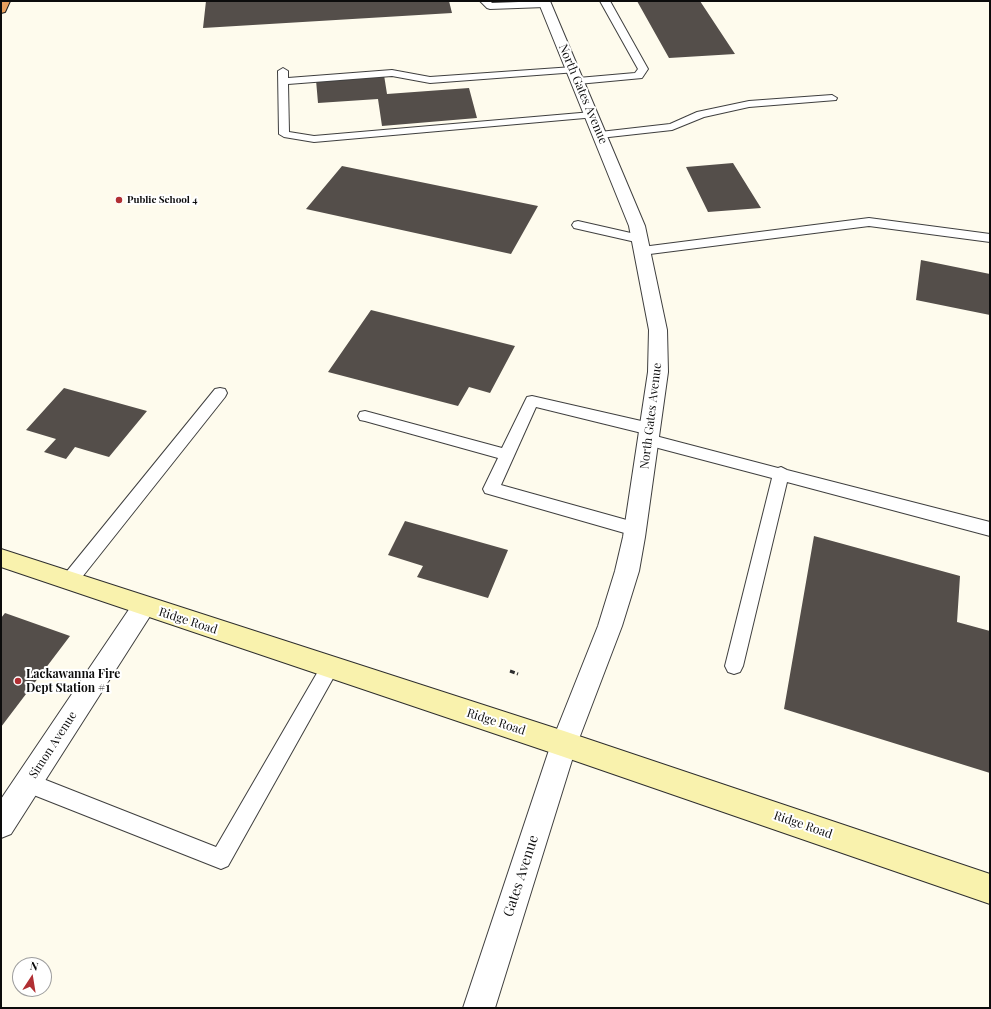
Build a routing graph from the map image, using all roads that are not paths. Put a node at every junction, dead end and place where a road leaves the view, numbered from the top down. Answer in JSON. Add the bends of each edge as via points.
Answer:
{"nodes":[{"id":1,"x":4,"y":1,"type":"edge"},
{"id":2,"x":485,"y":1,"type":"edge"},
{"id":3,"x":605,"y":1,"type":"edge"},
{"id":4,"x":545,"y":2,"type":"edge"},
{"id":5,"x":1,"y":9,"type":"edge"},
{"id":6,"x":576,"y":75,"type":"junction"},
{"id":7,"x":832,"y":98,"type":"dead end"},
{"id":8,"x":592,"y":115,"type":"junction"},
{"id":9,"x":600,"y":135,"type":"junction"},
{"id":10,"x":578,"y":225,"type":"dead end"},
{"id":11,"x":990,"y":238,"type":"edge"},
{"id":12,"x":641,"y":245,"type":"junction"},
{"id":13,"x":220,"y":392,"type":"dead end"},
{"id":14,"x":365,"y":416,"type":"dead end"},
{"id":15,"x":649,"y":434,"type":"junction"},
{"id":16,"x":507,"y":455,"type":"junction"},
{"id":17,"x":781,"y":474,"type":"junction"},
{"id":18,"x":635,"y":529,"type":"junction"},
{"id":19,"x":990,"y":529,"type":"edge"},
{"id":20,"x":1,"y":558,"type":"edge"},
{"id":21,"x":69,"y":581,"type":"junction"},
{"id":22,"x":144,"y":606,"type":"junction"},
{"id":23,"x":734,"y":666,"type":"dead end"},
{"id":24,"x":330,"y":667,"type":"junction"},
{"id":25,"x":564,"y":744,"type":"junction"},
{"id":26,"x":28,"y":783,"type":"junction"},
{"id":27,"x":1,"y":824,"type":"edge"},
{"id":28,"x":990,"y":889,"type":"edge"},
{"id":29,"x":479,"y":1008,"type":"edge"}],
"edges":[{"from":1,"to":5,"type":"highway"},
{"from":2,"to":4,"type":"lane","via":[[490,6]]},
{"from":3,"to":6,"type":"lane","via":[[643,69],[638,76]]},
{"from":4,"to":6,"type":"street","name":"North Gates Avenue"},
{"from":6,"to":8,"type":"street","name":"North Gates Avenue"},
{"from":6,"to":8,"type":"lane","via":[[430,80],[392,73],[283,76],[284,134],[314,139]]},
{"from":7,"to":9,"type":"lane","via":[[749,104],[701,114],[672,128]]},
{"from":8,"to":9,"type":"street","name":"North Gates Avenue"},
{"from":9,"to":12,"type":"street","name":"North Gates Avenue"},
{"from":10,"to":12,"type":"lane"},
{"from":11,"to":12,"type":"lane","via":[[869,222]]},
{"from":12,"to":15,"type":"street","name":"North Gates Avenue","via":[[658,330],[658,372]]},
{"from":13,"to":21,"type":"lane"},
{"from":14,"to":16,"type":"lane"},
{"from":15,"to":16,"type":"lane","via":[[532,402]]},
{"from":15,"to":17,"type":"lane"},
{"from":15,"to":18,"type":"street","name":"North Gates Avenue"},
{"from":16,"to":18,"type":"lane","via":[[491,489]]},
{"from":17,"to":19,"type":"lane"},
{"from":17,"to":23,"type":"lane"},
{"from":18,"to":25,"type":"street","name":"North Gates Avenue","via":[[627,571],[610,626]]},
{"from":20,"to":21,"type":"main road","name":"Ridge Road"},
{"from":21,"to":22,"type":"main road","name":"Ridge Road"},
{"from":22,"to":24,"type":"main road","name":"Ridge Road"},
{"from":22,"to":26,"type":"street","name":"Simon Avenue"},
{"from":24,"to":25,"type":"main road","name":"Ridge Road"},
{"from":24,"to":26,"type":"lane","via":[[220,859]]},
{"from":25,"to":28,"type":"main road","name":"Ridge Road"},
{"from":25,"to":29,"type":"street","name":"Gates Avenue"},
{"from":26,"to":27,"type":"street","name":"Simon Avenue"}]}
